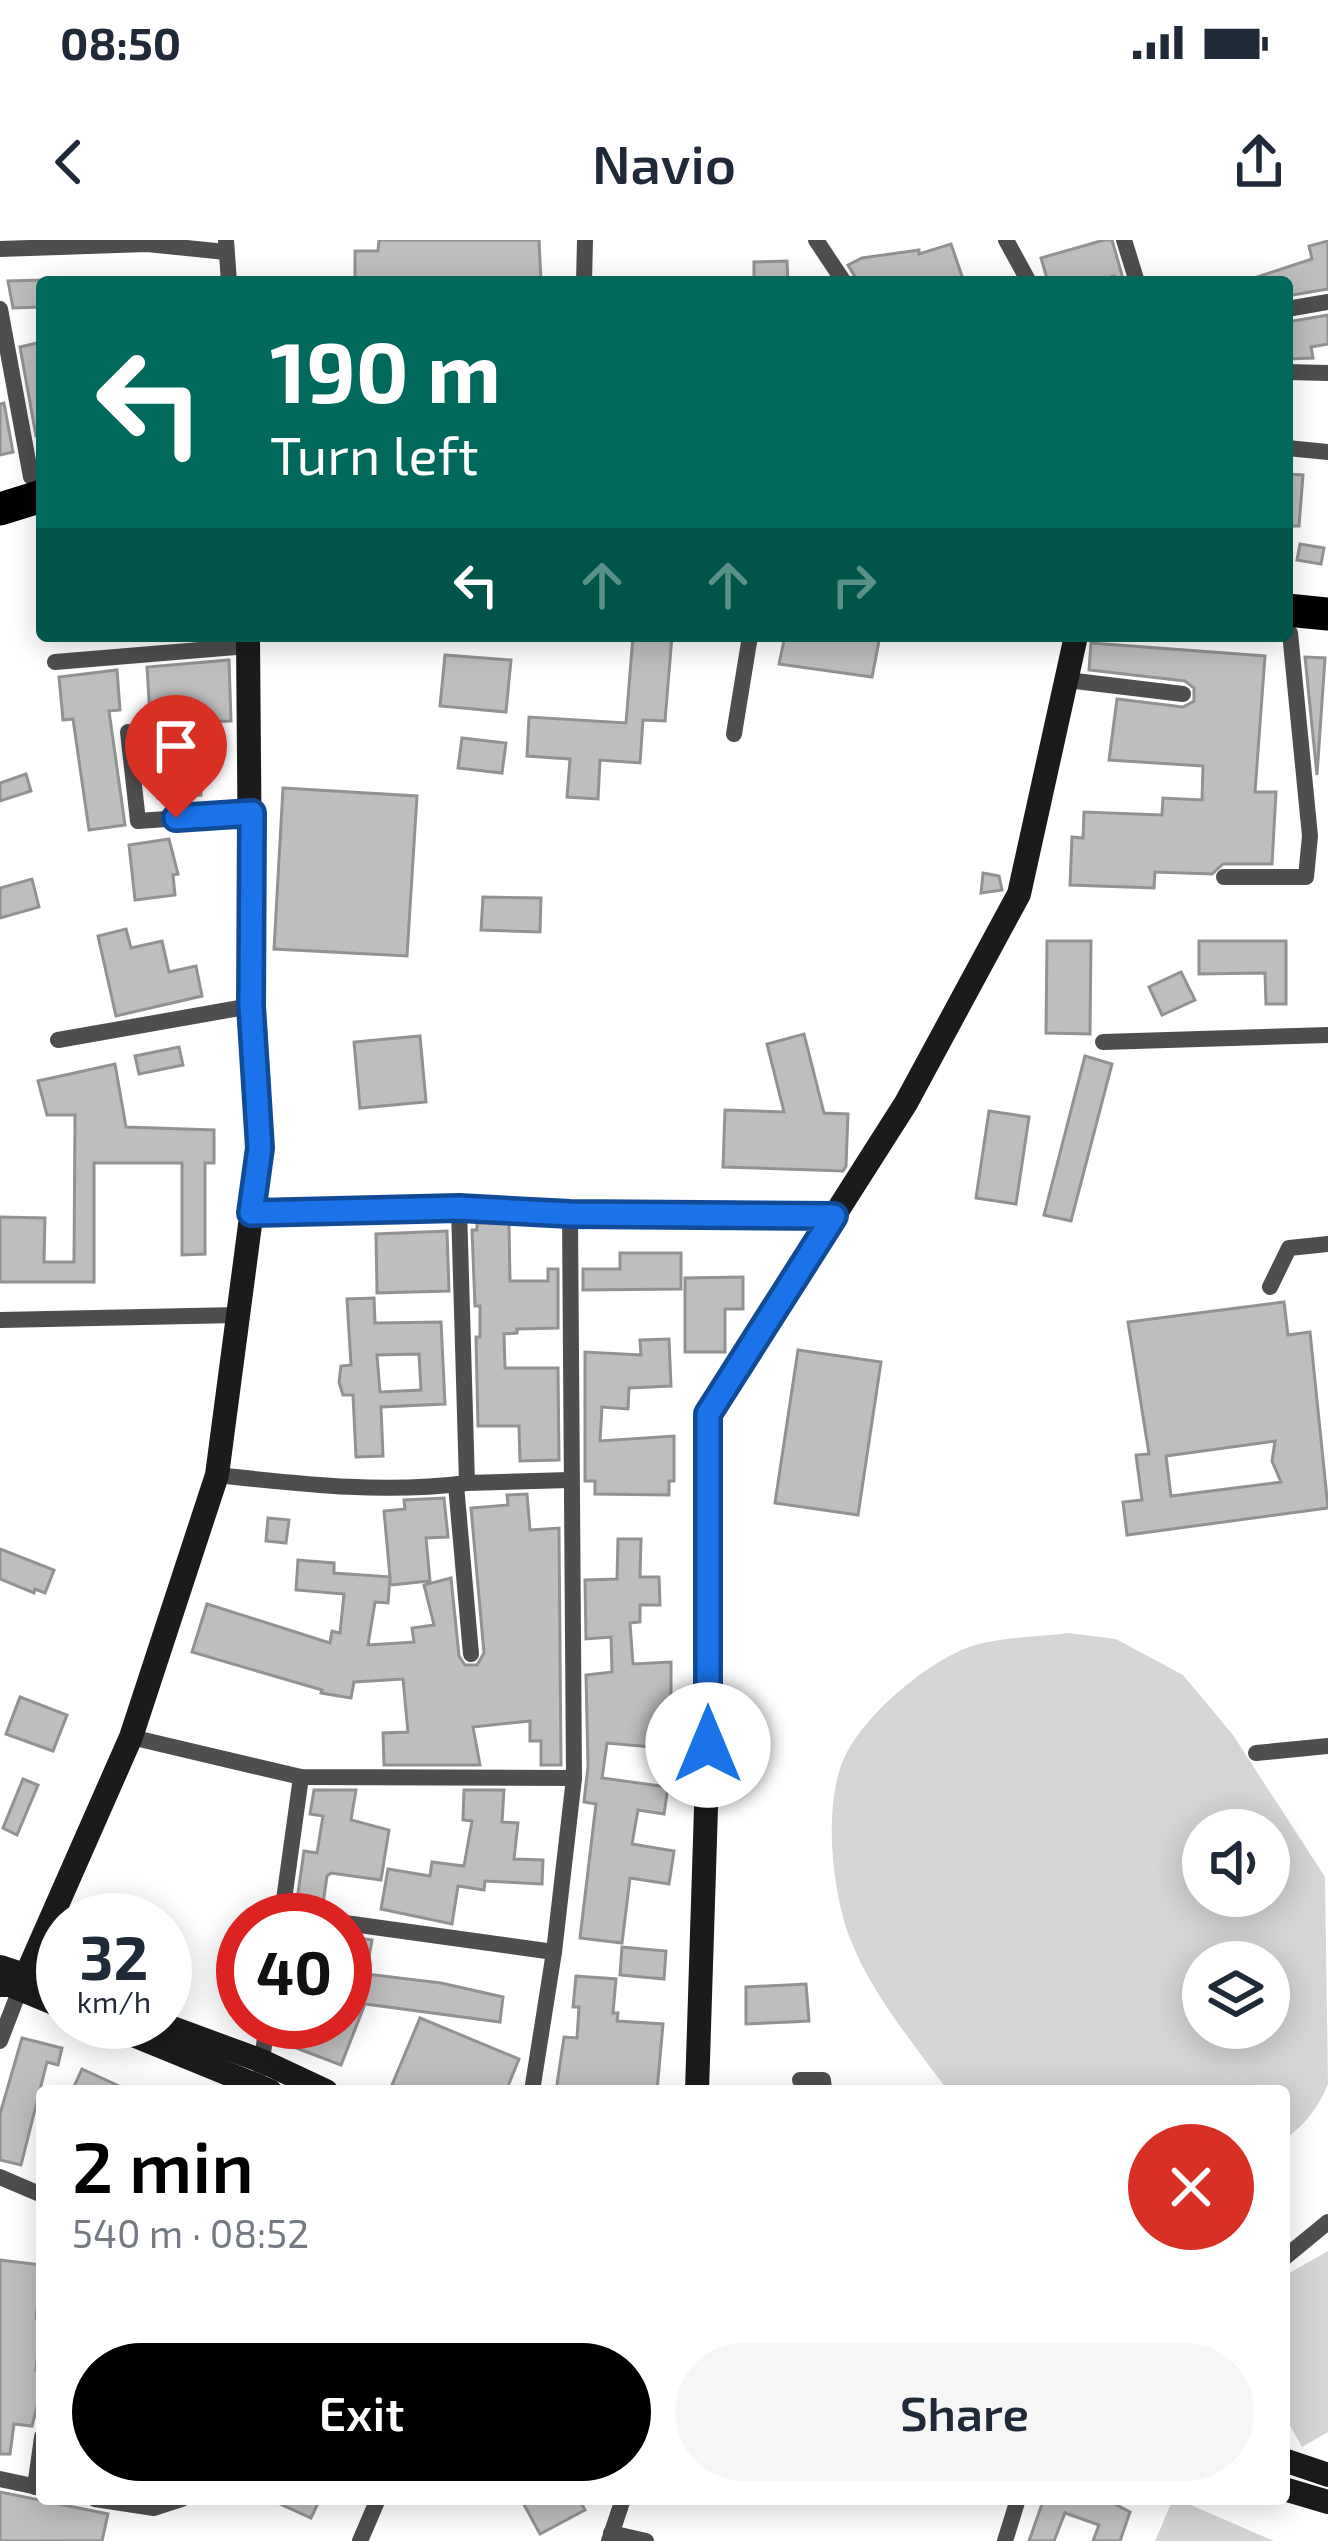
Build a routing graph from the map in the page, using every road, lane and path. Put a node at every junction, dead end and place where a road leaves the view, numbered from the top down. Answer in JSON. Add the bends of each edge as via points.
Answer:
{"nodes":[{"id":1,"x":585,"y":240,"type":"edge"},
{"id":2,"x":816,"y":240,"type":"edge"},
{"id":3,"x":1006,"y":240,"type":"edge"},
{"id":4,"x":1124,"y":240,"type":"edge"},
{"id":5,"x":226,"y":246,"type":"edge"},
{"id":6,"x":0,"y":249,"type":"edge"},
{"id":7,"x":228,"y":276,"type":"edge"},
{"id":8,"x":584,"y":276,"type":"edge"},
{"id":9,"x":840,"y":276,"type":"edge"},
{"id":10,"x":1026,"y":276,"type":"edge"},
{"id":11,"x":1135,"y":276,"type":"edge"},
{"id":12,"x":1328,"y":302,"type":"edge"},
{"id":13,"x":1293,"y":308,"type":"edge"},
{"id":14,"x":0,"y":309,"type":"edge"},
{"id":15,"x":1293,"y":372,"type":"edge"},
{"id":16,"x":1328,"y":373,"type":"edge"},
{"id":17,"x":1293,"y":449,"type":"edge"},
{"id":18,"x":1328,"y":452,"type":"edge"},
{"id":19,"x":29,"y":483,"type":"edge"},
{"id":20,"x":0,"y":509,"type":"edge"},
{"id":21,"x":1328,"y":614,"type":"edge"},
{"id":22,"x":1293,"y":624,"type":"edge"},
{"id":23,"x":1293,"y":627,"type":"edge"},
{"id":24,"x":1328,"y":636,"type":"edge"},
{"id":25,"x":239,"y":642,"type":"edge"},
{"id":26,"x":248,"y":642,"type":"edge"},
{"id":27,"x":749,"y":642,"type":"edge"},
{"id":28,"x":1075,"y":642,"type":"edge"},
{"id":29,"x":1290,"y":642,"type":"edge"},
{"id":30,"x":55,"y":662,"type":"dead end"},
{"id":31,"x":1067,"y":680,"type":"junction"},
{"id":32,"x":1183,"y":694,"type":"dead end"},
{"id":33,"x":128,"y":732,"type":"dead end"},
{"id":34,"x":734,"y":734,"type":"dead end"},
{"id":35,"x":252,"y":813,"type":"junction"},
{"id":36,"x":1224,"y":877,"type":"dead end"},
{"id":37,"x":251,"y":1006,"type":"junction"},
{"id":38,"x":1328,"y":1035,"type":"edge"},
{"id":39,"x":58,"y":1040,"type":"dead end"},
{"id":40,"x":1103,"y":1042,"type":"dead end"},
{"id":41,"x":459,"y":1208,"type":"junction"},
{"id":42,"x":251,"y":1213,"type":"junction"},
{"id":43,"x":570,"y":1214,"type":"junction"},
{"id":44,"x":834,"y":1216,"type":"junction"},
{"id":45,"x":1328,"y":1244,"type":"edge"},
{"id":46,"x":1270,"y":1287,"type":"dead end"},
{"id":47,"x":238,"y":1315,"type":"junction"},
{"id":48,"x":0,"y":1320,"type":"edge"},
{"id":49,"x":218,"y":1475,"type":"junction"},
{"id":50,"x":570,"y":1480,"type":"junction"},
{"id":51,"x":462,"y":1484,"type":"junction"},
{"id":52,"x":471,"y":1654,"type":"dead end"},
{"id":53,"x":131,"y":1737,"type":"junction"},
{"id":54,"x":1328,"y":1746,"type":"edge"},
{"id":55,"x":1256,"y":1754,"type":"dead end"},
{"id":56,"x":301,"y":1777,"type":"junction"},
{"id":57,"x":574,"y":1778,"type":"junction"},
{"id":58,"x":284,"y":1893,"type":"edge"},
{"id":59,"x":372,"y":1927,"type":"edge"},
{"id":60,"x":554,"y":1952,"type":"junction"},
{"id":61,"x":0,"y":1967,"type":"edge"},
{"id":62,"x":15,"y":1983,"type":"edge"},
{"id":63,"x":192,"y":2041,"type":"edge"},
{"id":64,"x":0,"y":2042,"type":"edge"},
{"id":65,"x":178,"y":2049,"type":"edge"},
{"id":66,"x":265,"y":2049,"type":"edge"},
{"id":67,"x":263,"y":2079,"type":"edge"},
{"id":68,"x":800,"y":2080,"type":"dead end"},
{"id":69,"x":294,"y":2085,"type":"edge"},
{"id":70,"x":533,"y":2085,"type":"edge"},
{"id":71,"x":697,"y":2085,"type":"edge"},
{"id":72,"x":824,"y":2085,"type":"edge"},
{"id":73,"x":0,"y":2177,"type":"edge"},
{"id":74,"x":36,"y":2192,"type":"edge"},
{"id":75,"x":1328,"y":2222,"type":"edge"},
{"id":76,"x":1290,"y":2253,"type":"edge"},
{"id":77,"x":1290,"y":2462,"type":"edge"},
{"id":78,"x":1328,"y":2475,"type":"edge"},
{"id":79,"x":0,"y":2480,"type":"edge"},
{"id":80,"x":36,"y":2488,"type":"edge"},
{"id":81,"x":1290,"y":2491,"type":"edge"},
{"id":82,"x":1328,"y":2502,"type":"edge"},
{"id":83,"x":375,"y":2505,"type":"edge"},
{"id":84,"x":621,"y":2505,"type":"edge"},
{"id":85,"x":1016,"y":2505,"type":"edge"},
{"id":86,"x":610,"y":2537,"type":"edge"},
{"id":87,"x":360,"y":2541,"type":"edge"},
{"id":88,"x":646,"y":2541,"type":"edge"},
{"id":89,"x":1005,"y":2541,"type":"edge"}],
"edges":[{"from":1,"to":8,"type":"street"},
{"from":2,"to":9,"type":"street"},
{"from":3,"to":10,"type":"street"},
{"from":4,"to":11,"type":"street"},
{"from":5,"to":6,"type":"street"},
{"from":5,"to":7,"type":"street"},
{"from":12,"to":13,"type":"street"},
{"from":14,"to":19,"type":"street"},
{"from":15,"to":16,"type":"street"},
{"from":17,"to":18,"type":"street"},
{"from":19,"to":20,"type":"highway"},
{"from":21,"to":22,"type":"highway"},
{"from":23,"to":24,"type":"highway"},
{"from":25,"to":30,"type":"street"},
{"from":26,"to":35,"type":"street"},
{"from":27,"to":34,"type":"street"},
{"from":28,"to":31,"type":"street"},
{"from":29,"to":36,"type":"street","via":[[1310,836],[1306,878]]},
{"from":31,"to":32,"type":"street"},
{"from":31,"to":44,"type":"street","via":[[1019,894],[906,1103]]},
{"from":33,"to":35,"type":"street","via":[[138,821]]},
{"from":35,"to":37,"type":"street"},
{"from":37,"to":39,"type":"street"},
{"from":37,"to":42,"type":"street","via":[[260,1148]]},
{"from":38,"to":40,"type":"street"},
{"from":41,"to":42,"type":"street"},
{"from":41,"to":43,"type":"street"},
{"from":41,"to":51,"type":"street"},
{"from":42,"to":47,"type":"street"},
{"from":43,"to":44,"type":"street"},
{"from":43,"to":50,"type":"street"},
{"from":44,"to":71,"type":"street","via":[[708,1414]]},
{"from":45,"to":46,"type":"street","via":[[1289,1248]]},
{"from":47,"to":48,"type":"street"},
{"from":47,"to":49,"type":"street"},
{"from":49,"to":51,"type":"street","via":[[347,1489]]},
{"from":49,"to":53,"type":"street"},
{"from":50,"to":51,"type":"street"},
{"from":50,"to":57,"type":"street"},
{"from":51,"to":52,"type":"street"},
{"from":53,"to":56,"type":"street"},
{"from":53,"to":62,"type":"street"},
{"from":54,"to":55,"type":"street"},
{"from":56,"to":57,"type":"street"},
{"from":56,"to":58,"type":"street"},
{"from":57,"to":60,"type":"street"},
{"from":59,"to":60,"type":"street"},
{"from":60,"to":70,"type":"street"},
{"from":61,"to":62,"type":"street"},
{"from":62,"to":64,"type":"street"},
{"from":63,"to":67,"type":"street"},
{"from":65,"to":67,"type":"street"},
{"from":66,"to":67,"type":"street"},
{"from":67,"to":69,"type":"street"},
{"from":68,"to":72,"type":"street"},
{"from":73,"to":74,"type":"street"},
{"from":75,"to":76,"type":"street"},
{"from":77,"to":78,"type":"street"},
{"from":79,"to":80,"type":"street"},
{"from":81,"to":82,"type":"street"},
{"from":83,"to":87,"type":"street"},
{"from":84,"to":86,"type":"street"},
{"from":85,"to":89,"type":"street"},
{"from":86,"to":88,"type":"street"}]}
